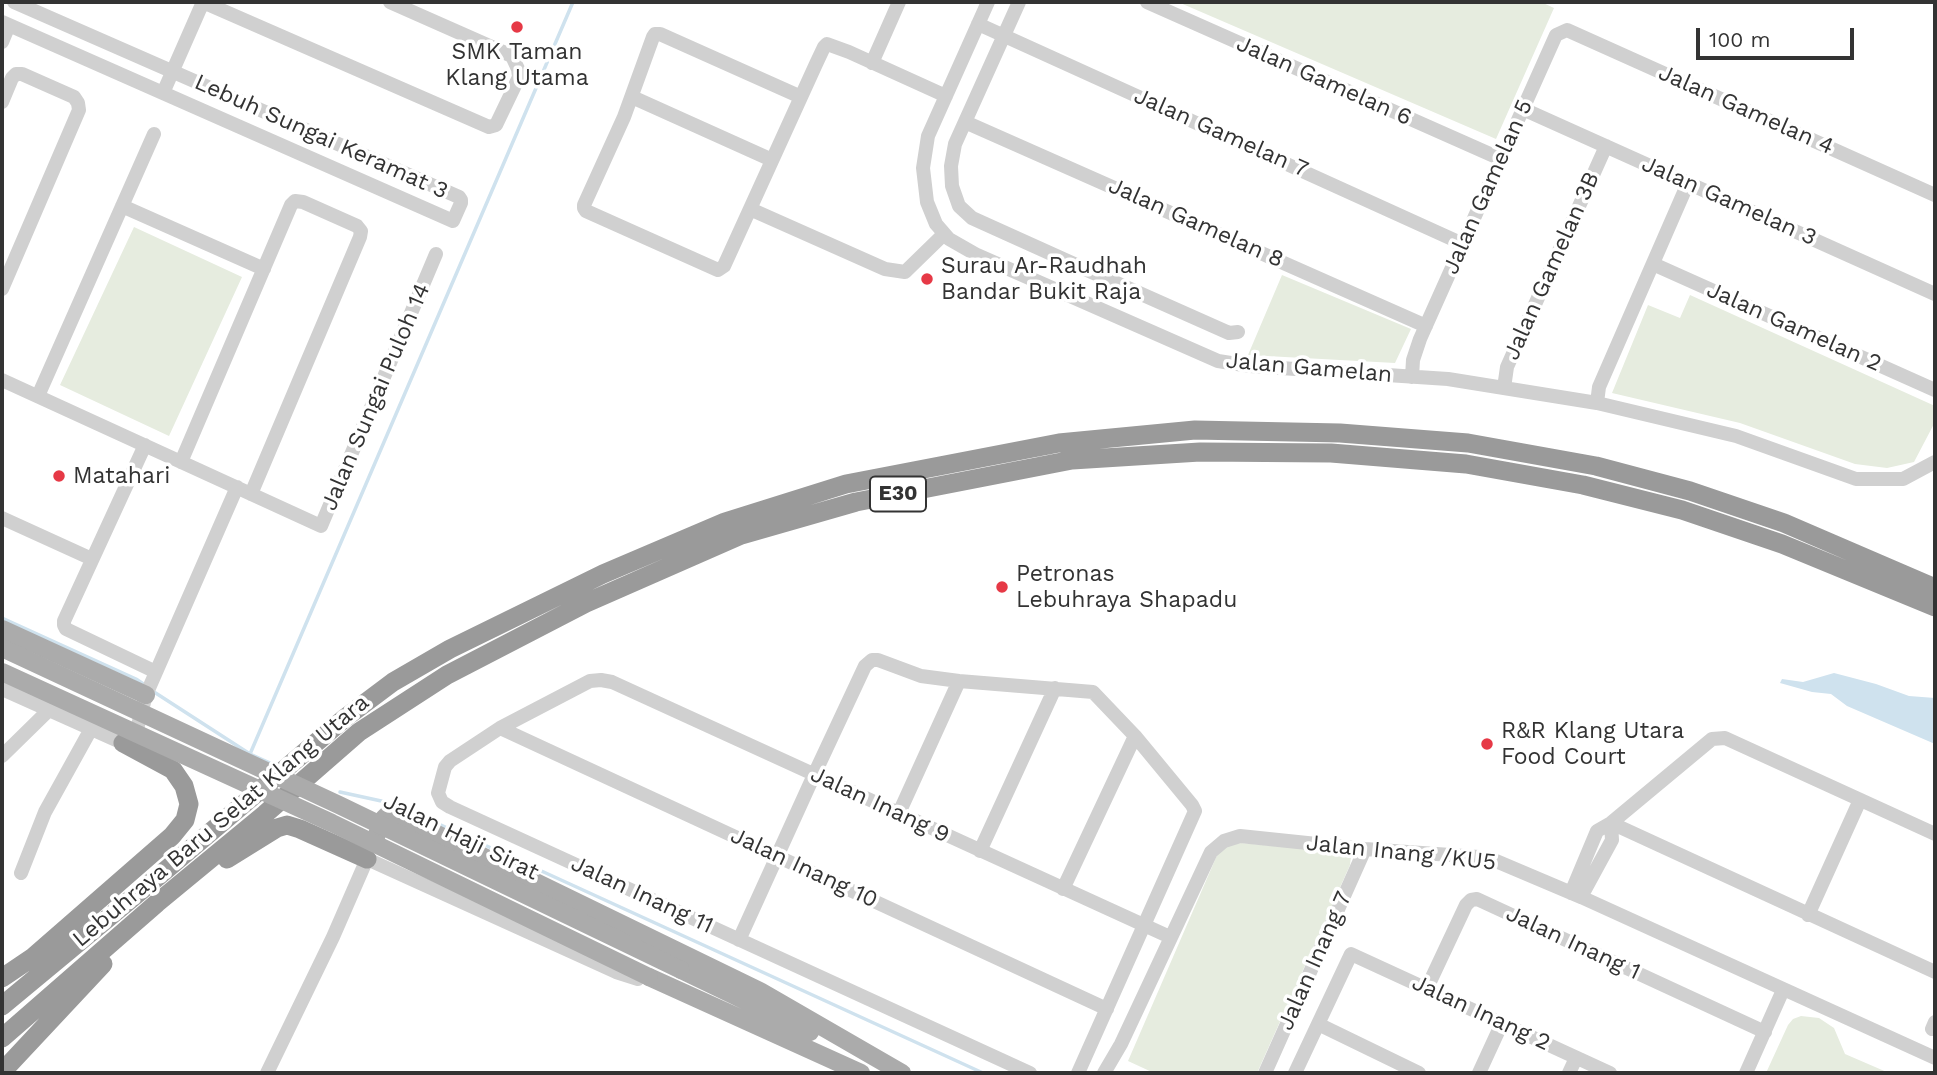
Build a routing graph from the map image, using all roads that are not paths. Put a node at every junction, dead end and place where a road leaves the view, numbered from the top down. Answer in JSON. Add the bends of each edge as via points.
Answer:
{"nodes":[{"id":1,"x":14,"y":2,"type":"edge"},
{"id":2,"x":203,"y":2,"type":"edge"},
{"id":3,"x":390,"y":2,"type":"edge"},
{"id":4,"x":900,"y":2,"type":"edge"},
{"id":5,"x":988,"y":2,"type":"edge"},
{"id":6,"x":1018,"y":2,"type":"edge"},
{"id":7,"x":1147,"y":2,"type":"edge"},
{"id":8,"x":5,"y":24,"type":"edge"},
{"id":9,"x":978,"y":24,"type":"junction"},
{"id":10,"x":1556,"y":35,"type":"joint"},
{"id":11,"x":1003,"y":36,"type":"junction"},
{"id":12,"x":2,"y":42,"type":"edge"},
{"id":13,"x":872,"y":62,"type":"junction"},
{"id":14,"x":173,"y":71,"type":"junction"},
{"id":15,"x":163,"y":93,"type":"junction"},
{"id":16,"x":946,"y":96,"type":"junction"},
{"id":17,"x":632,"y":97,"type":"junction"},
{"id":18,"x":801,"y":97,"type":"junction"},
{"id":19,"x":2,"y":102,"type":"edge"},
{"id":20,"x":1523,"y":109,"type":"junction"},
{"id":21,"x":965,"y":122,"type":"junction"},
{"id":22,"x":154,"y":134,"type":"dead end"},
{"id":23,"x":1606,"y":146,"type":"junction"},
{"id":24,"x":1501,"y":159,"type":"junction"},
{"id":25,"x":772,"y":160,"type":"junction"},
{"id":26,"x":1688,"y":183,"type":"junction"},
{"id":27,"x":1935,"y":195,"type":"edge"},
{"id":28,"x":122,"y":206,"type":"junction"},
{"id":29,"x":750,"y":209,"type":"junction"},
{"id":30,"x":944,"y":234,"type":"junction"},
{"id":31,"x":1463,"y":244,"type":"junction"},
{"id":32,"x":436,"y":254,"type":"dead end"},
{"id":33,"x":1653,"y":264,"type":"junction"},
{"id":34,"x":264,"y":269,"type":"junction"},
{"id":35,"x":2,"y":289,"type":"edge"},
{"id":36,"x":1935,"y":294,"type":"edge"},
{"id":37,"x":1238,"y":332,"type":"dead end"},
{"id":38,"x":1423,"y":332,"type":"junction"},
{"id":39,"x":1412,"y":377,"type":"junction"},
{"id":40,"x":2,"y":380,"type":"edge"},
{"id":41,"x":1504,"y":388,"type":"junction"},
{"id":42,"x":1935,"y":390,"type":"edge"},
{"id":43,"x":38,"y":396,"type":"junction"},
{"id":44,"x":1597,"y":403,"type":"junction"},
{"id":45,"x":145,"y":445,"type":"junction"},
{"id":46,"x":181,"y":462,"type":"junction"},
{"id":47,"x":1935,"y":462,"type":"edge"},
{"id":48,"x":244,"y":491,"type":"junction"},
{"id":49,"x":2,"y":518,"type":"edge"},
{"id":50,"x":92,"y":558,"type":"junction"},
{"id":51,"x":1935,"y":588,"type":"edge"},
{"id":52,"x":1935,"y":607,"type":"edge"},
{"id":53,"x":2,"y":629,"type":"edge"},
{"id":54,"x":2,"y":648,"type":"edge"},
{"id":55,"x":2,"y":673,"type":"edge"},
{"id":56,"x":590,"y":681,"type":"joint"},
{"id":57,"x":958,"y":681,"type":"junction"},
{"id":58,"x":150,"y":686,"type":"junction"},
{"id":59,"x":1055,"y":688,"type":"junction"},
{"id":60,"x":2,"y":689,"type":"edge"},
{"id":61,"x":50,"y":709,"type":"junction"},
{"id":62,"x":500,"y":728,"type":"junction"},
{"id":63,"x":91,"y":729,"type":"junction"},
{"id":64,"x":1135,"y":736,"type":"junction"},
{"id":65,"x":123,"y":743,"type":"junction"},
{"id":66,"x":2,"y":755,"type":"edge"},
{"id":67,"x":814,"y":775,"type":"junction"},
{"id":68,"x":1860,"y":800,"type":"junction"},
{"id":69,"x":899,"y":813,"type":"junction"},
{"id":70,"x":1611,"y":823,"type":"junction"},
{"id":71,"x":1935,"y":834,"type":"edge"},
{"id":72,"x":1365,"y":849,"type":"junction"},
{"id":73,"x":980,"y":852,"type":"junction"},
{"id":74,"x":777,"y":856,"type":"junction"},
{"id":75,"x":367,"y":859,"type":"junction"},
{"id":76,"x":21,"y":873,"type":"dead end"},
{"id":77,"x":160,"y":875,"type":"junction"},
{"id":78,"x":1063,"y":889,"type":"junction"},
{"id":79,"x":1576,"y":895,"type":"junction"},
{"id":80,"x":162,"y":898,"type":"junction"},
{"id":81,"x":1808,"y":915,"type":"junction"},
{"id":82,"x":1144,"y":926,"type":"junction"},
{"id":83,"x":1170,"y":937,"type":"junction"},
{"id":84,"x":739,"y":940,"type":"junction"},
{"id":85,"x":31,"y":959,"type":"junction"},
{"id":86,"x":1935,"y":972,"type":"edge"},
{"id":87,"x":2,"y":978,"type":"edge"},
{"id":88,"x":1427,"y":988,"type":"junction"},
{"id":89,"x":1783,"y":990,"type":"junction"},
{"id":90,"x":702,"y":1001,"type":"junction"},
{"id":91,"x":2,"y":1006,"type":"edge"},
{"id":92,"x":1107,"y":1009,"type":"junction"},
{"id":93,"x":1502,"y":1023,"type":"junction"},
{"id":94,"x":1318,"y":1024,"type":"junction"},
{"id":95,"x":1765,"y":1032,"type":"junction"},
{"id":96,"x":2,"y":1038,"type":"edge"},
{"id":97,"x":1121,"y":1044,"type":"junction"},
{"id":98,"x":1576,"y":1058,"type":"junction"},
{"id":99,"x":1935,"y":1058,"type":"edge"},
{"id":100,"x":2,"y":1072,"type":"edge"},
{"id":101,"x":267,"y":1073,"type":"edge"},
{"id":102,"x":861,"y":1073,"type":"edge"},
{"id":103,"x":897,"y":1073,"type":"edge"},
{"id":104,"x":902,"y":1073,"type":"edge"},
{"id":105,"x":1030,"y":1073,"type":"edge"},
{"id":106,"x":1078,"y":1073,"type":"edge"},
{"id":107,"x":1104,"y":1073,"type":"edge"},
{"id":108,"x":1112,"y":1073,"type":"edge"},
{"id":109,"x":1265,"y":1073,"type":"edge"},
{"id":110,"x":1295,"y":1073,"type":"edge"},
{"id":111,"x":1419,"y":1073,"type":"edge"},
{"id":112,"x":1479,"y":1073,"type":"edge"},
{"id":113,"x":1569,"y":1073,"type":"edge"},
{"id":114,"x":1610,"y":1073,"type":"edge"},
{"id":115,"x":1746,"y":1073,"type":"edge"}],
"edges":[{"from":1,"to":14,"type":"street","name":"Lebuh Sungai Keramat 3"},
{"from":2,"to":3,"type":"street","via":[[489,127],[496,125],[519,77],[512,56]]},
{"from":2,"to":14,"type":"street"},
{"from":4,"to":13,"type":"street"},
{"from":5,"to":9,"type":"street","name":"Jalan Gamelan"},
{"from":6,"to":11,"type":"street"},
{"from":7,"to":24,"type":"street","name":"Jalan Gamelan 6"},
{"from":8,"to":12,"type":"street"},
{"from":8,"to":15,"type":"street","name":"Lebuh Sungai Keramat 3"},
{"from":9,"to":11,"type":"street","name":"Jalan Gamelan 7"},
{"from":9,"to":16,"type":"street","name":"Jalan Gamelan"},
{"from":10,"to":20,"type":"street","name":"Jalan Gamelan 5"},
{"from":10,"to":27,"type":"street","name":"Jalan Gamelan 4","via":[[1567,30]]},
{"from":11,"to":21,"type":"street"},
{"from":11,"to":31,"type":"street","name":"Jalan Gamelan 7"},
{"from":13,"to":16,"type":"street"},
{"from":13,"to":18,"type":"street","via":[[827,44]]},
{"from":14,"to":15,"type":"street"},
{"from":14,"to":15,"type":"street","name":"Lebuh Sungai Keramat 3","via":[[459,197],[453,222]]},
{"from":16,"to":30,"type":"street","name":"Jalan Gamelan","via":[[928,136],[923,168],[927,202]]},
{"from":17,"to":18,"type":"street","via":[[653,37],[660,34]]},
{"from":17,"to":25,"type":"street"},
{"from":17,"to":29,"type":"street","via":[[584,205],[586,211],[718,270]]},
{"from":18,"to":25,"type":"street"},
{"from":19,"to":35,"type":"street","via":[[12,78],[22,74],[74,97],[79,110]]},
{"from":20,"to":23,"type":"street","name":"Jalan Gamelan 3"},
{"from":20,"to":24,"type":"street","name":"Jalan Gamelan 5"},
{"from":21,"to":37,"type":"street","via":[[955,144],[952,186],[960,206],[972,218],[1217,329]]},
{"from":21,"to":38,"type":"street","name":"Jalan Gamelan 8"},
{"from":22,"to":28,"type":"street"},
{"from":23,"to":26,"type":"street","name":"Jalan Gamelan 3"},
{"from":23,"to":41,"type":"street","name":"Jalan Gamelan 3B","via":[[1507,367]]},
{"from":24,"to":31,"type":"street","name":"Jalan Gamelan 5"},
{"from":25,"to":29,"type":"street"},
{"from":26,"to":33,"type":"street"},
{"from":26,"to":36,"type":"street","name":"Jalan Gamelan 3"},
{"from":28,"to":34,"type":"street"},
{"from":28,"to":43,"type":"street"},
{"from":29,"to":30,"type":"street","via":[[885,269],[905,272]]},
{"from":30,"to":39,"type":"street","name":"Jalan Gamelan","via":[[977,255],[1218,361]]},
{"from":31,"to":38,"type":"street","name":"Jalan Gamelan 5"},
{"from":32,"to":48,"type":"street","name":"Jalan Sungai Puloh 14","via":[[321,526]]},
{"from":33,"to":42,"type":"street","name":"Jalan Gamelan 2"},
{"from":33,"to":44,"type":"street","via":[[1599,387]]},
{"from":34,"to":46,"type":"street"},
{"from":34,"to":48,"type":"street","via":[[295,201],[361,231]]},
{"from":38,"to":39,"type":"street","name":"Jalan Gamelan 5"},
{"from":39,"to":41,"type":"street","name":"Jalan Gamelan"},
{"from":40,"to":43,"type":"street","name":"Jalan Sungai Puloh 14"},
{"from":41,"to":44,"type":"street","name":"Jalan Gamelan"},
{"from":43,"to":45,"type":"street","name":"Jalan Sungai Puloh 14"},
{"from":44,"to":47,"type":"street","name":"Jalan Gamelan","via":[[1736,436],[1856,479],[1903,479]]},
{"from":45,"to":46,"type":"street","name":"Jalan Sungai Puloh 14"},
{"from":45,"to":50,"type":"street"},
{"from":46,"to":48,"type":"street","name":"Jalan Sungai Puloh 14"},
{"from":48,"to":58,"type":"street"},
{"from":49,"to":50,"type":"street"},
{"from":50,"to":58,"type":"street","via":[[64,625]]},
{"from":51,"to":77,"type":"highway","name":"Lebuhraya Baru Selat Klang Utara","number":"E30","via":[[1784,523],[1690,491],[1596,466],[1468,443],[1340,433],[1195,430],[1059,443],[846,484],[724,522],[603,574],[393,682]]},
{"from":52,"to":80,"type":"highway","name":"Lebuhraya Baru Selat Klang Utara","number":"E30","via":[[1782,544],[1682,510],[1583,485],[1466,464],[1331,453],[1200,453],[1072,460],[856,502],[741,535],[586,603],[447,676],[359,732]]},
{"from":53,"to":58,"type":"main road"},
{"from":54,"to":103,"type":"main road","name":"Jalan Haji Sirat","bridge":true},
{"from":55,"to":90,"type":"main road","name":"Jalan Haji Sirat","bridge":true,"via":[[332,823]]},
{"from":56,"to":62,"type":"street","name":"Jalan Inang 11"},
{"from":56,"to":67,"type":"street","name":"Jalan Inang 9","via":[[612,682]]},
{"from":57,"to":59,"type":"street"},
{"from":57,"to":67,"type":"street","via":[[914,674],[872,660],[865,666]]},
{"from":57,"to":69,"type":"street"},
{"from":58,"to":65,"type":"street","via":[[137,729]]},
{"from":59,"to":64,"type":"street","via":[[1093,692]]},
{"from":59,"to":73,"type":"street"},
{"from":60,"to":61,"type":"street"},
{"from":61,"to":63,"type":"street"},
{"from":61,"to":66,"type":"street"},
{"from":62,"to":74,"type":"street","name":"Jalan Inang 10"},
{"from":62,"to":84,"type":"street","name":"Jalan Inang 11","via":[[445,767],[438,793],[442,802]]},
{"from":63,"to":65,"type":"street"},
{"from":63,"to":76,"type":"street","via":[[45,812]]},
{"from":64,"to":78,"type":"street"},
{"from":64,"to":82,"type":"street","via":[[1195,811]]},
{"from":65,"to":85,"type":"highway","via":[[173,770],[189,804],[185,820]]},
{"from":67,"to":69,"type":"street","name":"Jalan Inang 9"},
{"from":67,"to":74,"type":"street"},
{"from":68,"to":70,"type":"street","via":[[1725,738],[1712,739]]},
{"from":68,"to":71,"type":"street"},
{"from":68,"to":81,"type":"street"},
{"from":69,"to":73,"type":"street","name":"Jalan Inang 9"},
{"from":70,"to":79,"type":"street","via":[[1597,831]]},
{"from":70,"to":81,"type":"street"},
{"from":72,"to":79,"type":"street","name":"Jalan Inang /KU5","via":[[1489,858]]},
{"from":72,"to":83,"type":"street","name":"Jalan Inang /KU5","via":[[1240,836],[1224,841],[1211,852]]},
{"from":72,"to":109,"type":"street","name":"Jalan Inang 7"},
{"from":73,"to":78,"type":"street","name":"Jalan Inang 9"},
{"from":74,"to":84,"type":"street"},
{"from":74,"to":92,"type":"street","name":"Jalan Inang 10"},
{"from":75,"to":80,"type":"highway","via":[[286,825]]},
{"from":75,"to":90,"type":"street","via":[[616,972]]},
{"from":75,"to":101,"type":"street"},
{"from":75,"to":104,"type":"main road","via":[[384,818],[396,814],[760,991]]},
{"from":77,"to":85,"type":"highway"},
{"from":77,"to":91,"type":"highway","name":"Lebuhraya Baru Selat Klang Utara","number":"E30"},
{"from":78,"to":82,"type":"street","name":"Jalan Inang 9"},
{"from":79,"to":89,"type":"street","name":"Jalan Inang /KU5"},
{"from":80,"to":96,"type":"highway","name":"Lebuhraya Baru Selat Klang Utara","number":"E30"},
{"from":80,"to":100,"type":"highway"},
{"from":81,"to":86,"type":"street"},
{"from":82,"to":83,"type":"street","name":"Jalan Inang 9"},
{"from":82,"to":92,"type":"street"},
{"from":83,"to":97,"type":"street","name":"Jalan Inang /KU5"},
{"from":84,"to":105,"type":"street","name":"Jalan Inang 11"},
{"from":85,"to":87,"type":"highway"},
{"from":88,"to":93,"type":"street","name":"Jalan Inang 2"},
{"from":88,"to":94,"type":"street","name":"Jalan Inang 2","via":[[1351,954]]},
{"from":88,"to":95,"type":"street","name":"Jalan Inang 1","via":[[1466,905],[1477,899]]},
{"from":89,"to":95,"type":"street"},
{"from":89,"to":99,"type":"street","name":"Jalan Inang /KU5"},
{"from":90,"to":102,"type":"main road","name":"Jalan Haji Sirat"},
{"from":92,"to":106,"type":"street"},
{"from":93,"to":98,"type":"street","name":"Jalan Inang 2"},
{"from":93,"to":112,"type":"street"},
{"from":94,"to":110,"type":"street"},
{"from":94,"to":111,"type":"street"},
{"from":95,"to":115,"type":"street"},
{"from":97,"to":107,"type":"street","name":"Jalan Inang /KU5"},
{"from":97,"to":108,"type":"street","name":"Jalan Inang /KU5"},
{"from":98,"to":113,"type":"street"},
{"from":98,"to":114,"type":"street","name":"Jalan Inang 2"}]}
